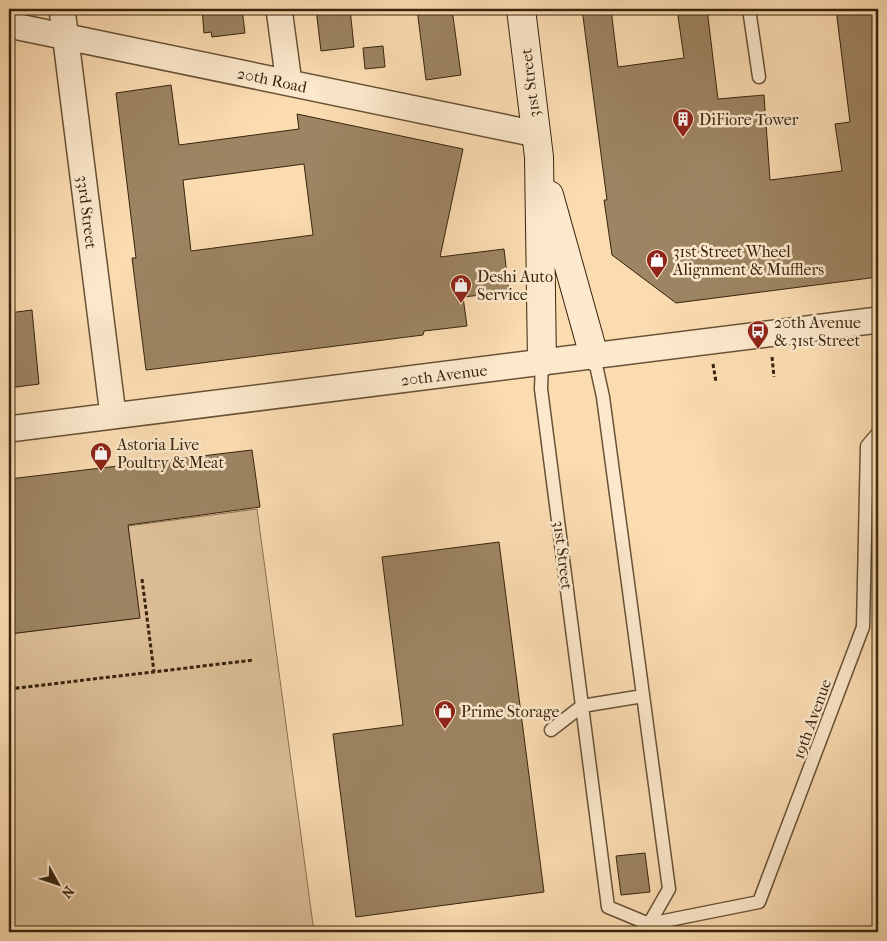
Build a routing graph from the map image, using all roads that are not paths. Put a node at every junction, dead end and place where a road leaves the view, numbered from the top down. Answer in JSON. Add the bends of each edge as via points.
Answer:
{"nodes":[{"id":1,"x":62,"y":9,"type":"edge"},
{"id":2,"x":279,"y":9,"type":"edge"},
{"id":3,"x":521,"y":9,"type":"edge"},
{"id":4,"x":749,"y":9,"type":"edge"},
{"id":5,"x":9,"y":25,"type":"edge"},
{"id":6,"x":65,"y":36,"type":"junction"},
{"id":7,"x":759,"y":77,"type":"dead end"},
{"id":8,"x":289,"y":83,"type":"junction"},
{"id":9,"x":537,"y":146,"type":"junction"},
{"id":10,"x":878,"y":320,"type":"edge"},
{"id":11,"x":594,"y":356,"type":"junction"},
{"id":12,"x":542,"y":362,"type":"junction"},
{"id":13,"x":113,"y":415,"type":"junction"},
{"id":14,"x":9,"y":428,"type":"edge"},
{"id":15,"x":878,"y":433,"type":"edge"},
{"id":16,"x":643,"y":696,"type":"junction"},
{"id":17,"x":582,"y":706,"type":"junction"},
{"id":18,"x":551,"y":730,"type":"dead end"},
{"id":19,"x":649,"y":928,"type":"edge"}],
"edges":[{"from":1,"to":6,"type":"street","name":"33rd Street"},
{"from":2,"to":8,"type":"street"},
{"from":3,"to":9,"type":"street","name":"31st Street"},
{"from":4,"to":7,"type":"lane"},
{"from":5,"to":6,"type":"street","name":"20th Road"},
{"from":6,"to":8,"type":"street","name":"20th Road"},
{"from":6,"to":13,"type":"street","name":"33rd Street"},
{"from":8,"to":9,"type":"street","name":"20th Road"},
{"from":9,"to":11,"type":"street","name":"31st Street"},
{"from":9,"to":12,"type":"street","name":"31st Street"},
{"from":10,"to":11,"type":"street","name":"20th Avenue"},
{"from":11,"to":12,"type":"street","name":"20th Avenue"},
{"from":11,"to":16,"type":"lane","name":"31st Street","via":[[603,397]]},
{"from":12,"to":13,"type":"street","name":"20th Avenue"},
{"from":12,"to":17,"type":"lane","name":"31st Street","via":[[541,389]]},
{"from":13,"to":14,"type":"street","name":"20th Avenue"},
{"from":15,"to":19,"type":"lane","name":"19th Avenue","via":[[867,446],[863,627],[760,902]]},
{"from":16,"to":17,"type":"lane"},
{"from":16,"to":19,"type":"lane","name":"31st Street","via":[[669,889]]},
{"from":17,"to":18,"type":"lane"},
{"from":17,"to":19,"type":"lane","name":"31st Street","via":[[608,907]]}]}
